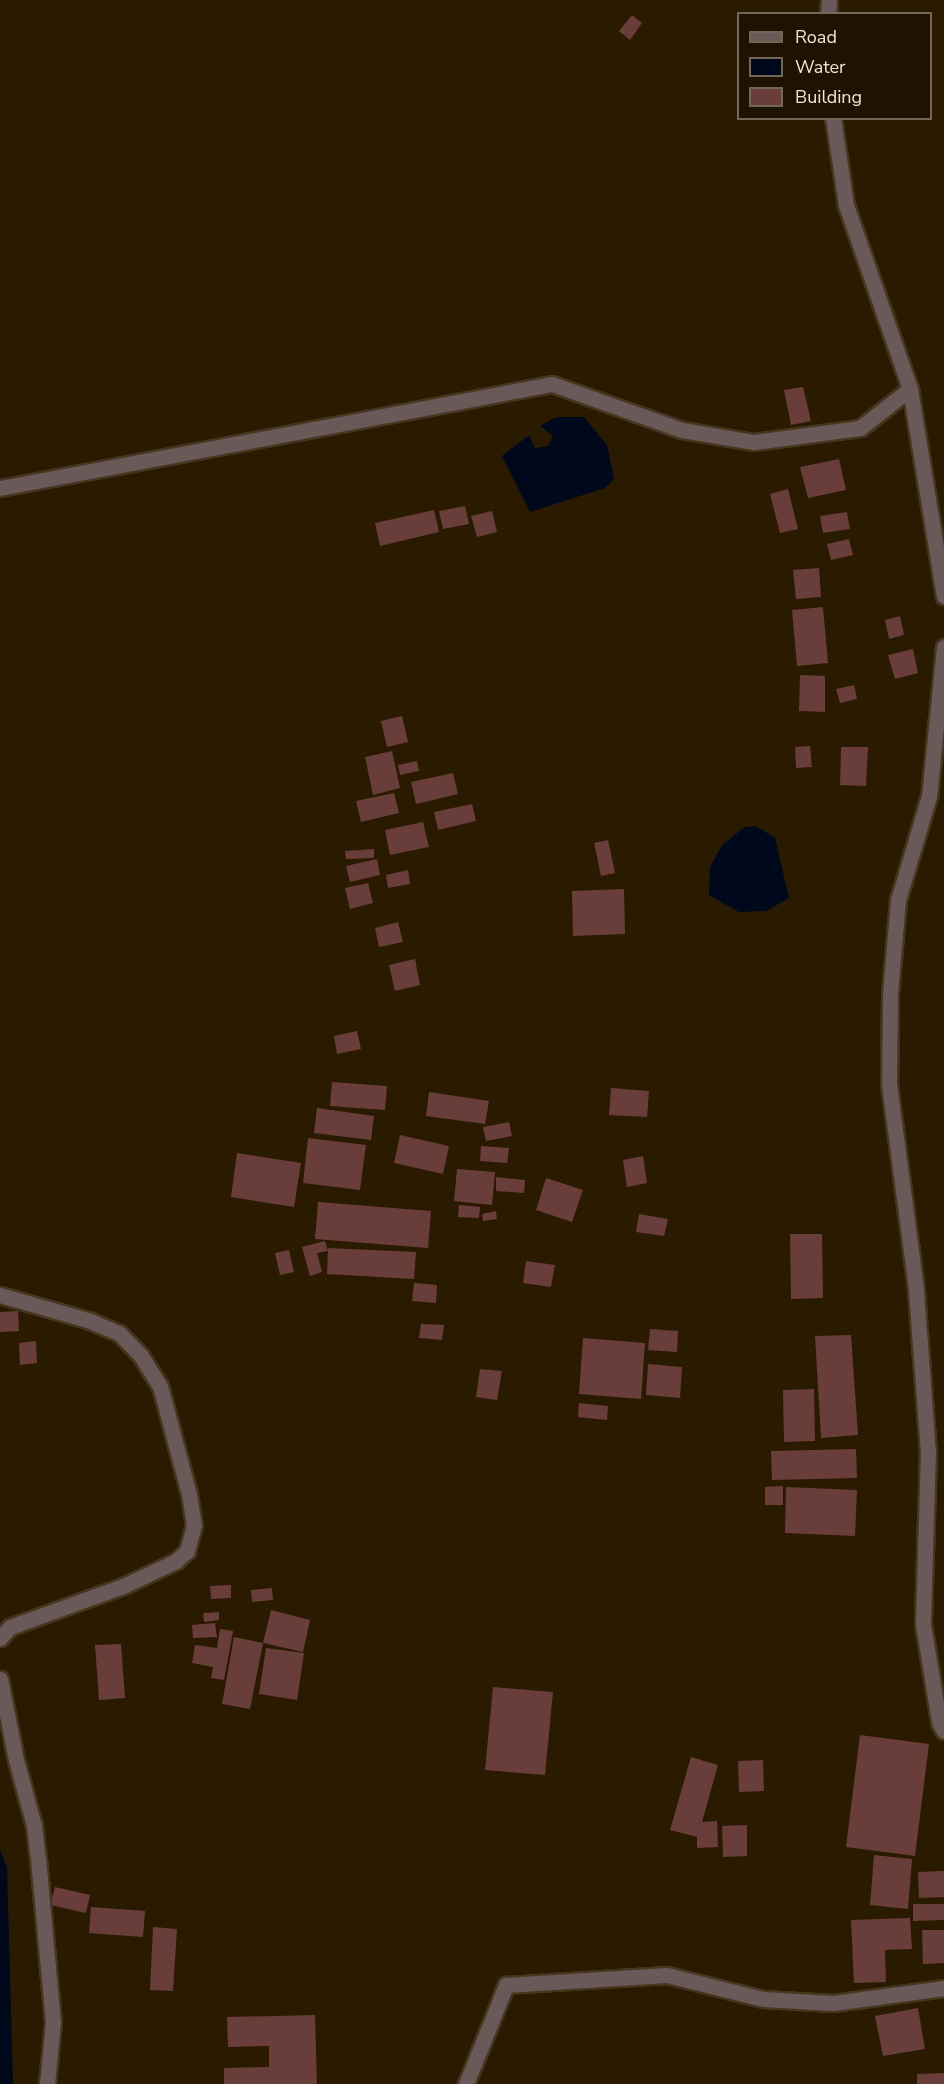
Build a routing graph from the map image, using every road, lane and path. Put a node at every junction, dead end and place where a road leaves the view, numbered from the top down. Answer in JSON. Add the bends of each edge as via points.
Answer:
{"nodes":[{"id":1,"x":833,"y":120,"type":"edge"},
{"id":2,"x":910,"y":390,"type":"junction"},
{"id":3,"x":0,"y":488,"type":"edge"},
{"id":4,"x":944,"y":596,"type":"edge"},
{"id":5,"x":944,"y":647,"type":"edge"},
{"id":6,"x":0,"y":1295,"type":"edge"},
{"id":7,"x":0,"y":1638,"type":"edge"},
{"id":8,"x":0,"y":1679,"type":"edge"},
{"id":9,"x":944,"y":1731,"type":"edge"},
{"id":10,"x":944,"y":1988,"type":"edge"},
{"id":11,"x":47,"y":2084,"type":"edge"},
{"id":12,"x":466,"y":2084,"type":"edge"}],
"edges":[{"from":1,"to":2,"type":"street","via":[[846,205]]},
{"from":2,"to":3,"type":"street","via":[[860,428],[754,442],[682,430],[552,384]]},
{"from":2,"to":4,"type":"street"},
{"from":5,"to":9,"type":"street","via":[[929,796],[898,900],[890,994],[889,1084],[916,1290],[928,1452],[923,1624],[939,1722]]},
{"from":6,"to":7,"type":"street","via":[[119,1333],[141,1356],[160,1386],[194,1525],[187,1551],[177,1561],[123,1586],[10,1627]]},
{"from":8,"to":11,"type":"street","via":[[38,1858],[53,2022]]},
{"from":10,"to":12,"type":"street","via":[[833,2003],[763,1999],[667,1975],[506,1984]]}]}
